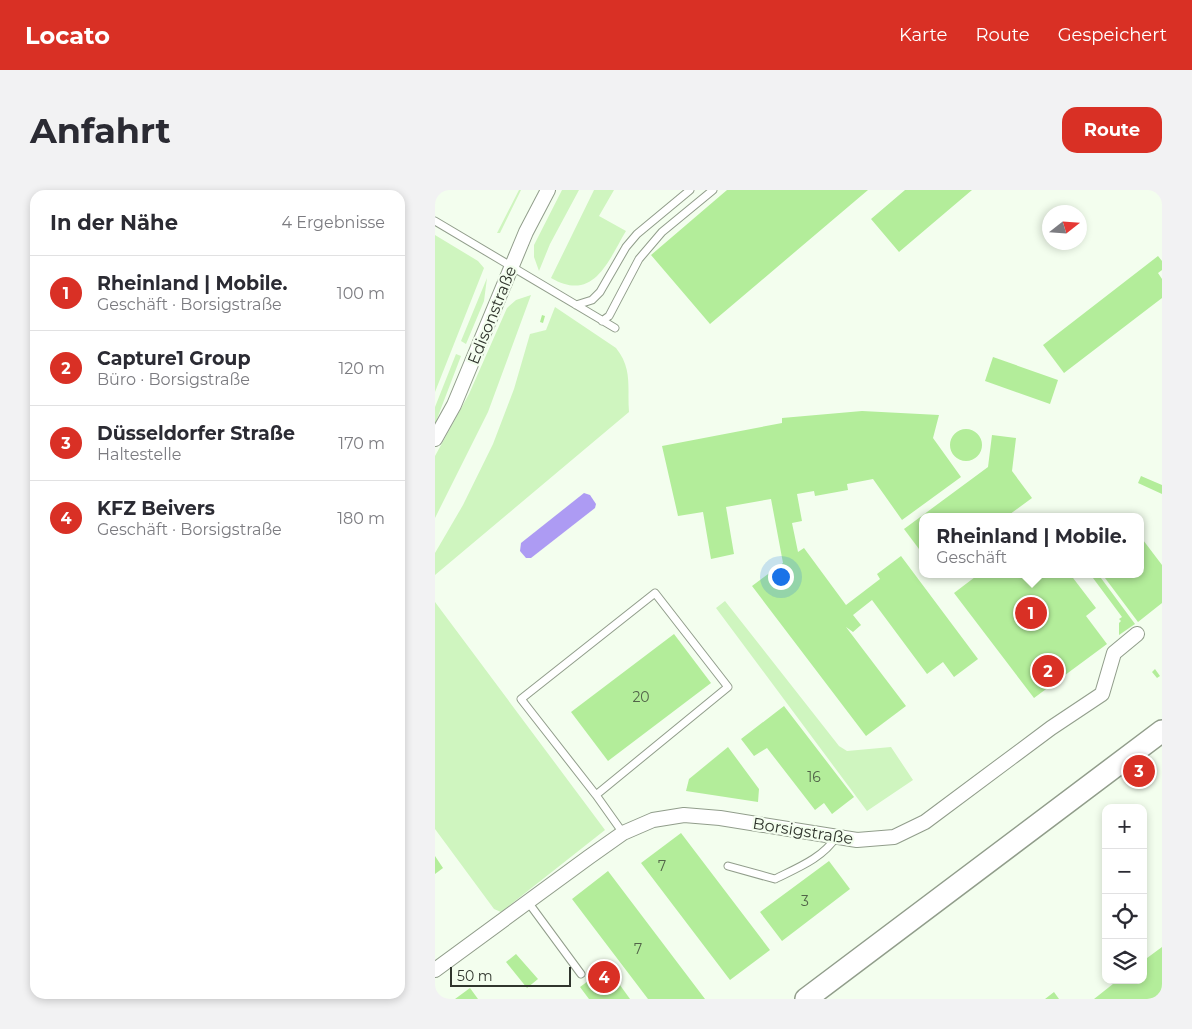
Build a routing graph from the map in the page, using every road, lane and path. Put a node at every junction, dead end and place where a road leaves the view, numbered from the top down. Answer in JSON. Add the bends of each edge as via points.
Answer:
{"nodes":[{"id":1,"x":548,"y":190,"type":"edge"},
{"id":2,"x":690,"y":190,"type":"edge"},
{"id":3,"x":713,"y":190,"type":"edge"},
{"id":4,"x":435,"y":221,"type":"edge"},
{"id":5,"x":511,"y":266,"type":"junction"},
{"id":6,"x":575,"y":305,"type":"junction"},
{"id":7,"x":601,"y":321,"type":"junction"},
{"id":8,"x":615,"y":328,"type":"dead end"},
{"id":9,"x":435,"y":439,"type":"edge"},
{"id":10,"x":1137,"y":634,"type":"dead end"},
{"id":11,"x":1162,"y":731,"type":"edge"},
{"id":12,"x":596,"y":795,"type":"junction"},
{"id":13,"x":623,"y":833,"type":"junction"},
{"id":14,"x":836,"y":836,"type":"junction"},
{"id":15,"x":728,"y":866,"type":"dead end"},
{"id":16,"x":528,"y":902,"type":"junction"},
{"id":17,"x":435,"y":970,"type":"edge"},
{"id":18,"x":581,"y":974,"type":"dead end"},
{"id":19,"x":806,"y":999,"type":"edge"}],
"edges":[{"from":1,"to":5,"type":"street","name":"Edisonstraße"},
{"from":2,"to":6,"type":"lane","via":[[637,234],[600,292],[592,300]]},
{"from":3,"to":7,"type":"lane","via":[[662,232],[639,258],[609,316]]},
{"from":4,"to":5,"type":"lane"},
{"from":5,"to":6,"type":"lane"},
{"from":5,"to":9,"type":"street","name":"Edisonstraße","via":[[454,405]]},
{"from":6,"to":7,"type":"lane"},
{"from":7,"to":8,"type":"lane"},
{"from":10,"to":14,"type":"street","name":"Borsigstraße","via":[[1114,653],[1102,694],[925,822],[894,837],[857,840]]},
{"from":11,"to":19,"type":"main road"},
{"from":12,"to":12,"type":"lane","via":[[521,699],[655,593],[728,687]]},
{"from":12,"to":13,"type":"lane"},
{"from":13,"to":14,"type":"street","name":"Borsigstraße","via":[[653,820],[684,815]]},
{"from":13,"to":16,"type":"street","name":"Borsigstraße"},
{"from":14,"to":15,"type":"lane","via":[[829,849],[775,879]]},
{"from":16,"to":17,"type":"street","name":"Borsigstraße"},
{"from":16,"to":18,"type":"lane"}]}
